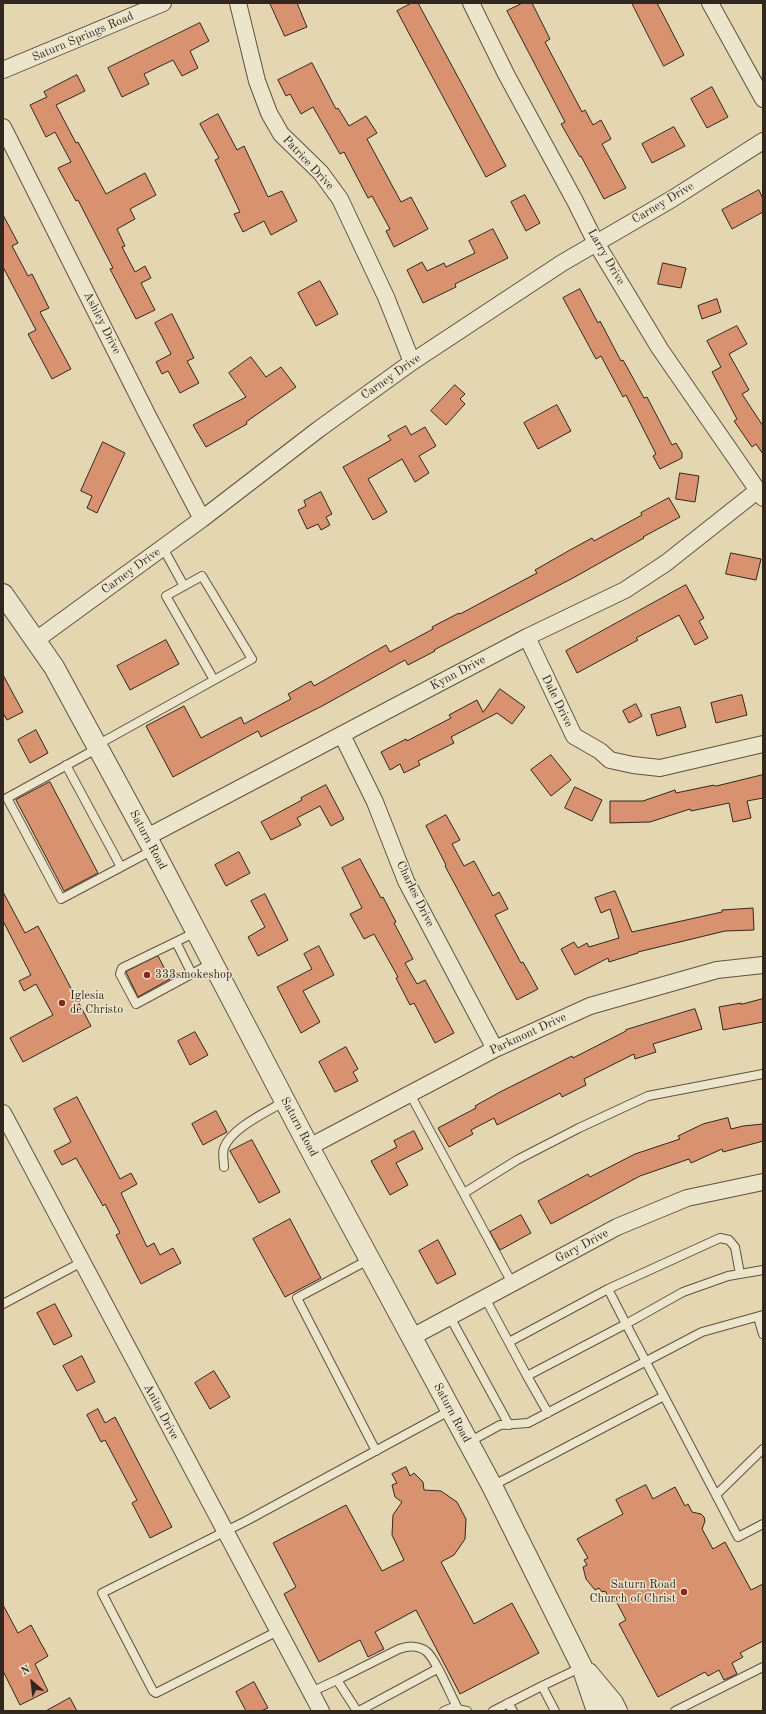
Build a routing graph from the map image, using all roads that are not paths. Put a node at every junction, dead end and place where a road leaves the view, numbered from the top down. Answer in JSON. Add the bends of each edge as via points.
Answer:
{"nodes":[{"id":1,"x":163,"y":3,"type":"edge"},
{"id":2,"x":238,"y":3,"type":"edge"},
{"id":3,"x":471,"y":3,"type":"edge"},
{"id":4,"x":710,"y":3,"type":"edge"},
{"id":5,"x":3,"y":70,"type":"edge"},
{"id":6,"x":763,"y":99,"type":"edge"},
{"id":7,"x":3,"y":128,"type":"edge"},
{"id":8,"x":763,"y":141,"type":"edge"},
{"id":9,"x":596,"y":243,"type":"junction"},
{"id":10,"x":412,"y":362,"type":"junction"},
{"id":11,"x":760,"y":495,"type":"edge"},
{"id":12,"x":202,"y":519,"type":"junction"},
{"id":13,"x":163,"y":548,"type":"junction"},
{"id":14,"x":184,"y":586,"type":"junction"},
{"id":15,"x":3,"y":594,"type":"edge"},
{"id":16,"x":527,"y":636,"type":"junction"},
{"id":17,"x":36,"y":640,"type":"junction"},
{"id":18,"x":214,"y":680,"type":"junction"},
{"id":19,"x":342,"y":735,"type":"junction"},
{"id":20,"x":763,"y":744,"type":"edge"},
{"id":21,"x":97,"y":747,"type":"junction"},
{"id":22,"x":66,"y":765,"type":"junction"},
{"id":23,"x":150,"y":843,"type":"junction"},
{"id":24,"x":121,"y":867,"type":"junction"},
{"id":25,"x":196,"y":931,"type":"junction"},
{"id":26,"x":176,"y":942,"type":"junction"},
{"id":27,"x":213,"y":963,"type":"junction"},
{"id":28,"x":763,"y":965,"type":"edge"},
{"id":29,"x":192,"y":974,"type":"junction"},
{"id":30,"x":496,"y":1049,"type":"junction"},
{"id":31,"x":763,"y":1074,"type":"edge"},
{"id":32,"x":410,"y":1094,"type":"junction"},
{"id":33,"x":285,"y":1101,"type":"junction"},
{"id":34,"x":5,"y":1121,"type":"edge"},
{"id":35,"x":309,"y":1147,"type":"junction"},
{"id":36,"x":224,"y":1167,"type":"dead end"},
{"id":37,"x":763,"y":1182,"type":"edge"},
{"id":38,"x":464,"y":1193,"type":"junction"},
{"id":39,"x":370,"y":1259,"type":"junction"},
{"id":40,"x":82,"y":1262,"type":"junction"},
{"id":41,"x":763,"y":1270,"type":"edge"},
{"id":42,"x":740,"y":1274,"type":"junction"},
{"id":43,"x":512,"y":1283,"type":"junction"},
{"id":44,"x":608,"y":1289,"type":"junction"},
{"id":45,"x":485,"y":1298,"type":"junction"},
{"id":46,"x":3,"y":1304,"type":"edge"},
{"id":47,"x":760,"y":1316,"type":"edge"},
{"id":48,"x":450,"y":1317,"type":"junction"},
{"id":49,"x":626,"y":1324,"type":"junction"},
{"id":50,"x":763,"y":1334,"type":"edge"},
{"id":51,"x":412,"y":1337,"type":"junction"},
{"id":52,"x":509,"y":1342,"type":"junction"},
{"id":53,"x":646,"y":1362,"type":"junction"},
{"id":54,"x":527,"y":1376,"type":"junction"},
{"id":55,"x":664,"y":1396,"type":"junction"},
{"id":56,"x":451,"y":1410,"type":"junction"},
{"id":57,"x":548,"y":1414,"type":"junction"},
{"id":58,"x":509,"y":1425,"type":"junction"},
{"id":59,"x":468,"y":1442,"type":"junction"},
{"id":60,"x":763,"y":1449,"type":"edge"},
{"id":61,"x":376,"y":1451,"type":"junction"},
{"id":62,"x":492,"y":1486,"type":"junction"},
{"id":63,"x":716,"y":1495,"type":"junction"},
{"id":64,"x":763,"y":1524,"type":"edge"},
{"id":65,"x":224,"y":1531,"type":"junction"},
{"id":66,"x":278,"y":1631,"type":"junction"},
{"id":67,"x":582,"y":1667,"type":"junction"},
{"id":68,"x":763,"y":1667,"type":"edge"},
{"id":69,"x":437,"y":1669,"type":"junction"},
{"id":70,"x":337,"y":1680,"type":"junction"},
{"id":71,"x":542,"y":1686,"type":"junction"},
{"id":72,"x":311,"y":1692,"type":"junction"},
{"id":73,"x":508,"y":1703,"type":"junction"},
{"id":74,"x":458,"y":1708,"type":"junction"},
{"id":75,"x":321,"y":1711,"type":"edge"},
{"id":76,"x":358,"y":1711,"type":"edge"},
{"id":77,"x":444,"y":1711,"type":"edge"},
{"id":78,"x":468,"y":1711,"type":"edge"},
{"id":79,"x":493,"y":1711,"type":"edge"},
{"id":80,"x":513,"y":1711,"type":"edge"},
{"id":81,"x":555,"y":1711,"type":"edge"},
{"id":82,"x":597,"y":1711,"type":"edge"},
{"id":83,"x":617,"y":1711,"type":"edge"},
{"id":84,"x":675,"y":1711,"type":"edge"}],
"edges":[{"from":1,"to":5,"type":"street","name":"Saturn Springs Road"},
{"from":2,"to":10,"type":"street","name":"Patrice Drive","via":[[257,81],[269,113],[281,134],[321,173],[340,199],[386,297]]},
{"from":3,"to":9,"type":"street","name":"Larry Drive"},
{"from":4,"to":6,"type":"street"},
{"from":7,"to":12,"type":"street","name":"Ashley Drive"},
{"from":8,"to":9,"type":"street","name":"Carney Drive","via":[[672,199]]},
{"from":9,"to":10,"type":"street","name":"Carney Drive"},
{"from":9,"to":11,"type":"street","name":"Larry Drive","via":[[660,348]]},
{"from":10,"to":12,"type":"street","name":"Carney Drive","via":[[319,429]]},
{"from":11,"to":16,"type":"street","name":"Kynn Drive","via":[[666,564],[625,590]]},
{"from":12,"to":13,"type":"street","name":"Carney Drive"},
{"from":13,"to":14,"type":"lane"},
{"from":13,"to":17,"type":"street","name":"Carney Drive"},
{"from":14,"to":18,"type":"lane","via":[[166,596]]},
{"from":14,"to":18,"type":"lane","via":[[202,576],[252,659]]},
{"from":15,"to":17,"type":"street","name":"Saturn Road"},
{"from":16,"to":19,"type":"street","name":"Kynn Drive"},
{"from":16,"to":20,"type":"street","name":"Dale Drive","via":[[574,736],[610,760],[633,766],[660,768]]},
{"from":17,"to":21,"type":"street","name":"Saturn Road","via":[[54,667]]},
{"from":18,"to":21,"type":"lane"},
{"from":19,"to":23,"type":"street","name":"Kynn Drive"},
{"from":19,"to":30,"type":"street","name":"Charles Drive","via":[[375,802],[406,881]]},
{"from":21,"to":22,"type":"lane"},
{"from":21,"to":23,"type":"street","name":"Saturn Road"},
{"from":22,"to":24,"type":"lane"},
{"from":22,"to":24,"type":"lane","via":[[7,798],[61,899]]},
{"from":23,"to":24,"type":"lane"},
{"from":23,"to":25,"type":"street","name":"Saturn Road"},
{"from":25,"to":26,"type":"lane"},
{"from":25,"to":27,"type":"street","name":"Saturn Road"},
{"from":26,"to":29,"type":"lane"},
{"from":26,"to":29,"type":"lane","via":[[122,968],[120,974],[136,1004]]},
{"from":27,"to":29,"type":"lane"},
{"from":27,"to":33,"type":"street","name":"Saturn Road"},
{"from":28,"to":30,"type":"street","name":"Parkmont Drive","via":[[717,970],[590,1006]]},
{"from":30,"to":32,"type":"street","name":"Parkmont Drive"},
{"from":31,"to":38,"type":"lane","via":[[648,1096],[517,1160]]},
{"from":32,"to":35,"type":"street","name":"Parkmont Drive"},
{"from":32,"to":38,"type":"lane"},
{"from":33,"to":35,"type":"street","name":"Saturn Road"},
{"from":33,"to":36,"type":"lane","via":[[242,1127],[231,1137],[224,1149]]},
{"from":34,"to":40,"type":"street","name":"Anita Drive"},
{"from":35,"to":39,"type":"street","name":"Saturn Road"},
{"from":37,"to":43,"type":"street","name":"Gary Drive","via":[[687,1198],[617,1227]]},
{"from":38,"to":43,"type":"lane"},
{"from":39,"to":51,"type":"street","name":"Saturn Road"},
{"from":39,"to":61,"type":"lane","via":[[297,1298]]},
{"from":40,"to":46,"type":"lane"},
{"from":40,"to":65,"type":"street","name":"Anita Drive"},
{"from":41,"to":42,"type":"lane"},
{"from":42,"to":44,"type":"lane","via":[[735,1247],[729,1240],[720,1238]]},
{"from":42,"to":49,"type":"lane","via":[[683,1292]]},
{"from":43,"to":45,"type":"street","name":"Gary Drive"},
{"from":44,"to":49,"type":"lane"},
{"from":44,"to":52,"type":"lane"},
{"from":45,"to":48,"type":"street","name":"Gary Drive"},
{"from":45,"to":52,"type":"lane"},
{"from":47,"to":50,"type":"lane"},
{"from":47,"to":53,"type":"lane","via":[[702,1332]]},
{"from":48,"to":51,"type":"street","name":"Gary Drive"},
{"from":48,"to":58,"type":"lane"},
{"from":49,"to":53,"type":"lane"},
{"from":49,"to":54,"type":"lane"},
{"from":51,"to":56,"type":"street","name":"Saturn Road"},
{"from":52,"to":54,"type":"lane"},
{"from":53,"to":55,"type":"lane"},
{"from":53,"to":57,"type":"lane"},
{"from":54,"to":57,"type":"lane"},
{"from":55,"to":62,"type":"lane"},
{"from":55,"to":63,"type":"lane"},
{"from":56,"to":59,"type":"street","name":"Saturn Road"},
{"from":56,"to":61,"type":"lane"},
{"from":57,"to":58,"type":"lane","via":[[528,1423]]},
{"from":58,"to":59,"type":"lane","via":[[500,1425]]},
{"from":59,"to":62,"type":"street","name":"Saturn Road"},
{"from":60,"to":63,"type":"lane"},
{"from":61,"to":65,"type":"lane"},
{"from":62,"to":67,"type":"street","name":"Saturn Road"},
{"from":63,"to":64,"type":"lane","via":[[738,1537]]},
{"from":65,"to":66,"type":"street","name":"Anita Drive"},
{"from":65,"to":66,"type":"lane","via":[[102,1593],[153,1691],[156,1693]]},
{"from":66,"to":72,"type":"street","name":"Anita Drive"},
{"from":67,"to":71,"type":"lane"},
{"from":67,"to":82,"type":"street","name":"Saturn Road"},
{"from":67,"to":83,"type":"street","name":"Saturn Road"},
{"from":68,"to":84,"type":"lane"},
{"from":69,"to":70,"type":"lane","via":[[426,1651],[408,1646]]},
{"from":69,"to":74,"type":"lane"},
{"from":69,"to":76,"type":"lane"},
{"from":70,"to":72,"type":"lane"},
{"from":70,"to":76,"type":"lane"},
{"from":71,"to":73,"type":"lane"},
{"from":71,"to":81,"type":"lane"},
{"from":72,"to":75,"type":"street","name":"Anita Drive"},
{"from":73,"to":79,"type":"lane"},
{"from":73,"to":80,"type":"lane"},
{"from":74,"to":77,"type":"lane"},
{"from":74,"to":78,"type":"lane"}]}
